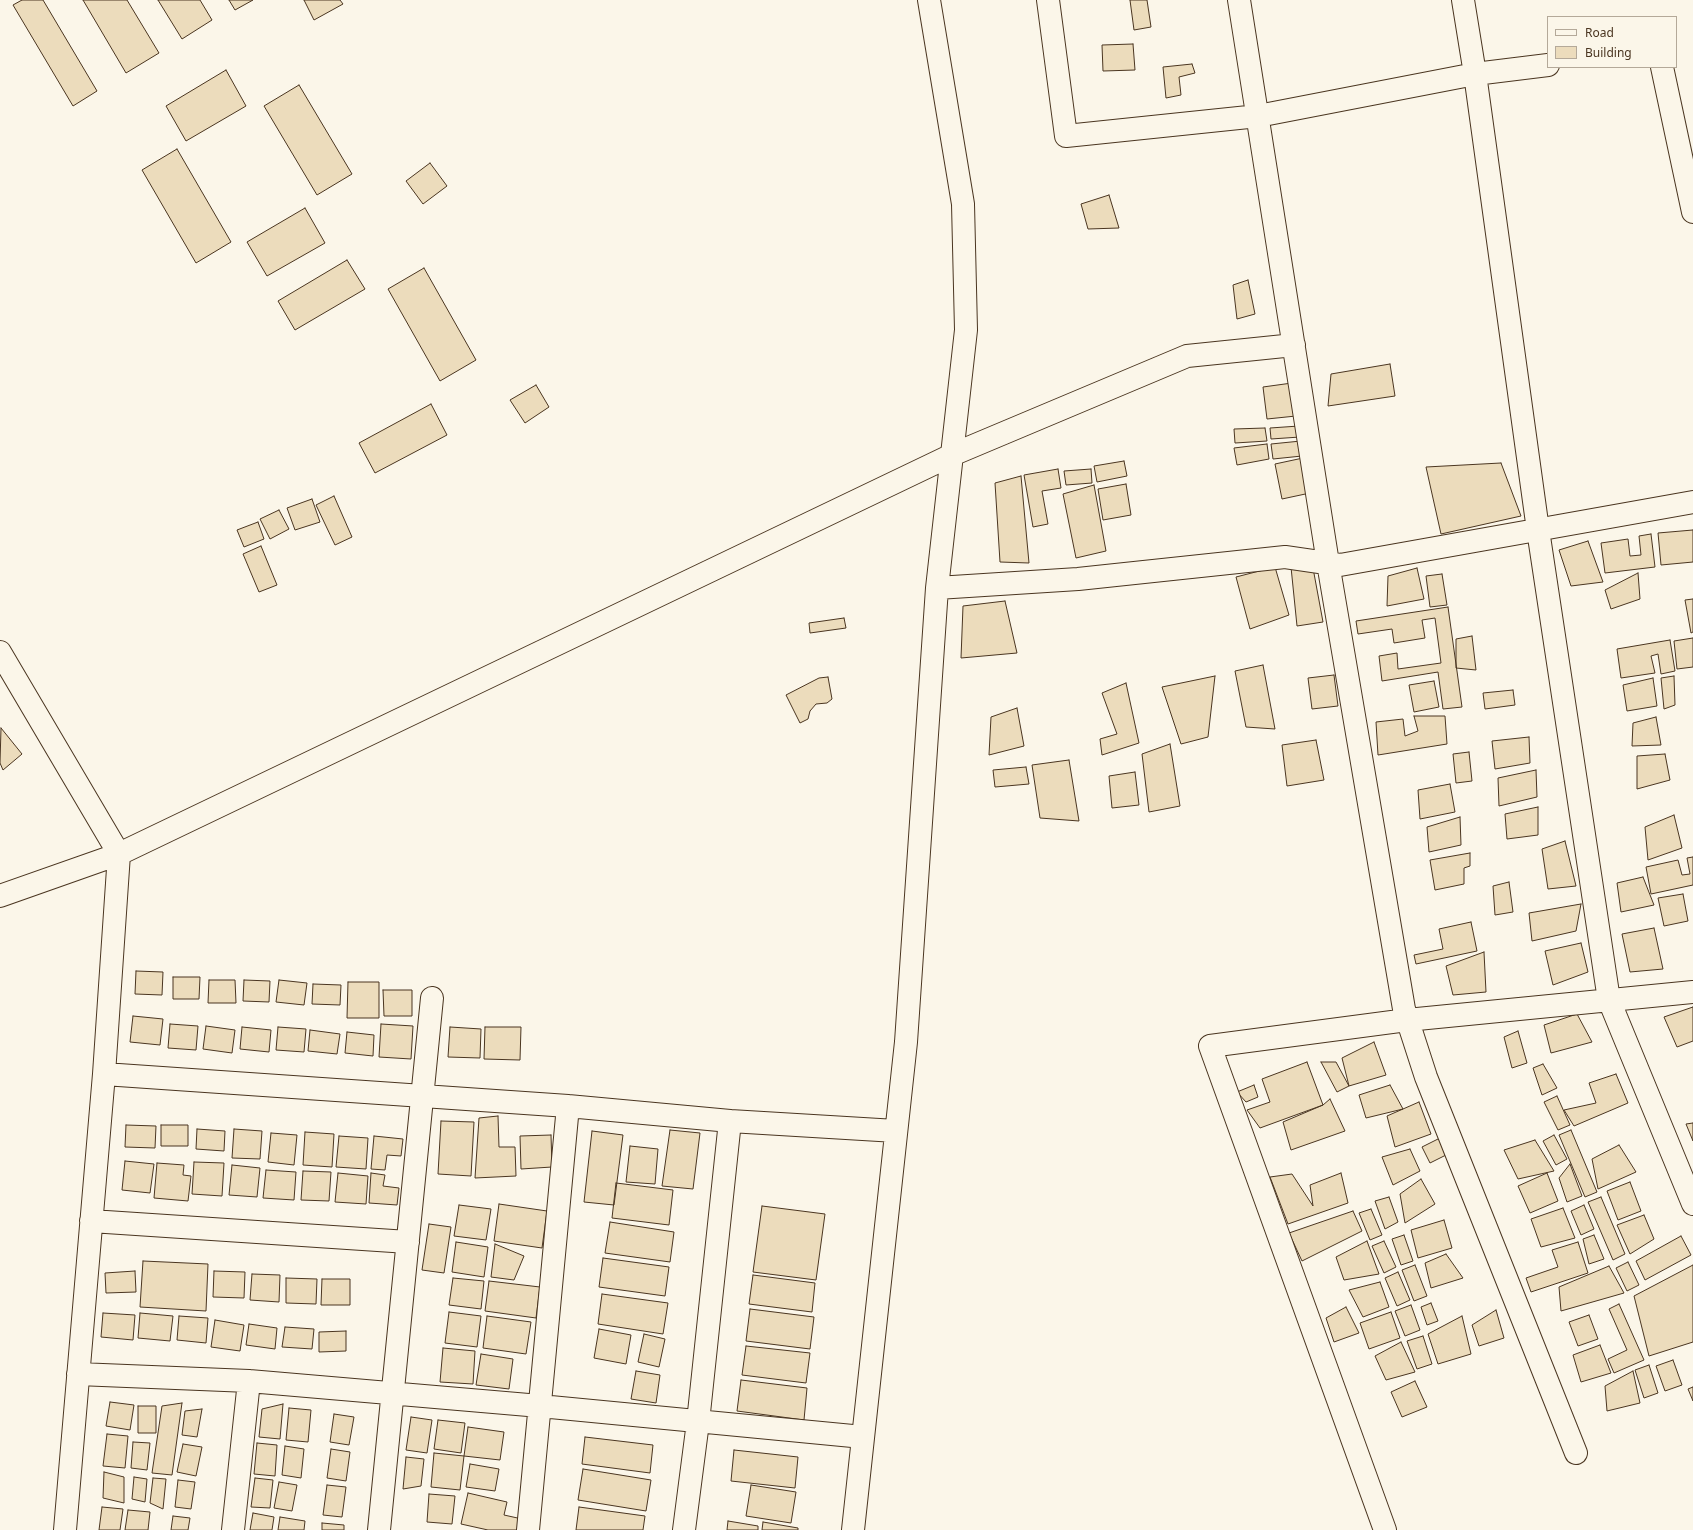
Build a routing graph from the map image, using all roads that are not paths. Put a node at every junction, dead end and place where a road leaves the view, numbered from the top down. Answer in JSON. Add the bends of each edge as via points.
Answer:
{"nodes":[{"id":1,"x":928,"y":0,"type":"edge"},
{"id":2,"x":1048,"y":0,"type":"edge"},
{"id":3,"x":1239,"y":0,"type":"edge"},
{"id":4,"x":1463,"y":0,"type":"edge"},
{"id":5,"x":1547,"y":65,"type":"edge"},
{"id":6,"x":1662,"y":68,"type":"edge"},
{"id":7,"x":1475,"y":74,"type":"junction"},
{"id":8,"x":1258,"y":116,"type":"junction"},
{"id":9,"x":1693,"y":212,"type":"edge"},
{"id":10,"x":1294,"y":345,"type":"junction"},
{"id":11,"x":954,"y":454,"type":"junction"},
{"id":12,"x":1693,"y":502,"type":"edge"},
{"id":13,"x":1538,"y":530,"type":"junction"},
{"id":14,"x":1328,"y":563,"type":"junction"},
{"id":15,"x":937,"y":588,"type":"junction"},
{"id":16,"x":0,"y":652,"type":"edge"},
{"id":17,"x":119,"y":854,"type":"junction"},
{"id":18,"x":0,"y":896,"type":"edge"},
{"id":19,"x":1693,"y":992,"type":"edge"},
{"id":20,"x":432,"y":998,"type":"dead end"},
{"id":21,"x":1608,"y":1000,"type":"junction"},
{"id":22,"x":1407,"y":1020,"type":"junction"},
{"id":23,"x":104,"y":1074,"type":"junction"},
{"id":24,"x":422,"y":1096,"type":"junction"},
{"id":25,"x":568,"y":1106,"type":"junction"},
{"id":26,"x":730,"y":1121,"type":"junction"},
{"id":27,"x":896,"y":1131,"type":"junction"},
{"id":28,"x":1693,"y":1204,"type":"edge"},
{"id":29,"x":91,"y":1221,"type":"junction"},
{"id":30,"x":408,"y":1242,"type":"junction"},
{"id":31,"x":78,"y":1374,"type":"junction"},
{"id":32,"x":249,"y":1381,"type":"junction"},
{"id":33,"x":393,"y":1394,"type":"junction"},
{"id":34,"x":540,"y":1406,"type":"junction"},
{"id":35,"x":698,"y":1422,"type":"junction"},
{"id":36,"x":863,"y":1437,"type":"junction"},
{"id":37,"x":1576,"y":1453,"type":"dead end"},
{"id":38,"x":65,"y":1530,"type":"edge"},
{"id":39,"x":233,"y":1530,"type":"edge"},
{"id":40,"x":379,"y":1530,"type":"edge"},
{"id":41,"x":528,"y":1530,"type":"edge"},
{"id":42,"x":684,"y":1530,"type":"edge"},
{"id":43,"x":853,"y":1530,"type":"edge"},
{"id":44,"x":1385,"y":1530,"type":"edge"}],
"edges":[{"from":1,"to":11,"type":"street","via":[[963,204],[966,330]]},
{"from":2,"to":8,"type":"street","via":[[1066,136]]},
{"from":3,"to":8,"type":"street"},
{"from":4,"to":7,"type":"street"},
{"from":5,"to":7,"type":"street"},
{"from":6,"to":9,"type":"street"},
{"from":7,"to":8,"type":"street"},
{"from":7,"to":13,"type":"street"},
{"from":8,"to":10,"type":"street"},
{"from":10,"to":11,"type":"street","via":[[1187,356]]},
{"from":10,"to":14,"type":"street"},
{"from":11,"to":15,"type":"street"},
{"from":11,"to":17,"type":"street"},
{"from":12,"to":13,"type":"street"},
{"from":13,"to":14,"type":"street","via":[[1340,565]]},
{"from":13,"to":21,"type":"street"},
{"from":14,"to":15,"type":"street","via":[[1285,557],[1078,579]]},
{"from":14,"to":22,"type":"street"},
{"from":15,"to":27,"type":"street","via":[[906,1042]]},
{"from":16,"to":17,"type":"street"},
{"from":17,"to":18,"type":"street"},
{"from":17,"to":23,"type":"street"},
{"from":19,"to":21,"type":"street"},
{"from":20,"to":24,"type":"street"},
{"from":21,"to":22,"type":"street"},
{"from":21,"to":28,"type":"street"},
{"from":22,"to":37,"type":"street","via":[[1426,1077]]},
{"from":22,"to":44,"type":"street","via":[[1210,1046]]},
{"from":23,"to":24,"type":"street"},
{"from":23,"to":29,"type":"street"},
{"from":24,"to":25,"type":"street"},
{"from":24,"to":30,"type":"street"},
{"from":25,"to":26,"type":"street"},
{"from":25,"to":34,"type":"street"},
{"from":26,"to":27,"type":"street"},
{"from":26,"to":35,"type":"street"},
{"from":27,"to":36,"type":"street"},
{"from":29,"to":30,"type":"street"},
{"from":29,"to":31,"type":"street"},
{"from":30,"to":33,"type":"street"},
{"from":31,"to":32,"type":"street"},
{"from":31,"to":38,"type":"street"},
{"from":32,"to":33,"type":"street"},
{"from":32,"to":39,"type":"street"},
{"from":33,"to":34,"type":"street"},
{"from":33,"to":40,"type":"street"},
{"from":34,"to":35,"type":"street"},
{"from":34,"to":41,"type":"street"},
{"from":35,"to":36,"type":"street"},
{"from":35,"to":42,"type":"street"},
{"from":36,"to":43,"type":"street"}]}
